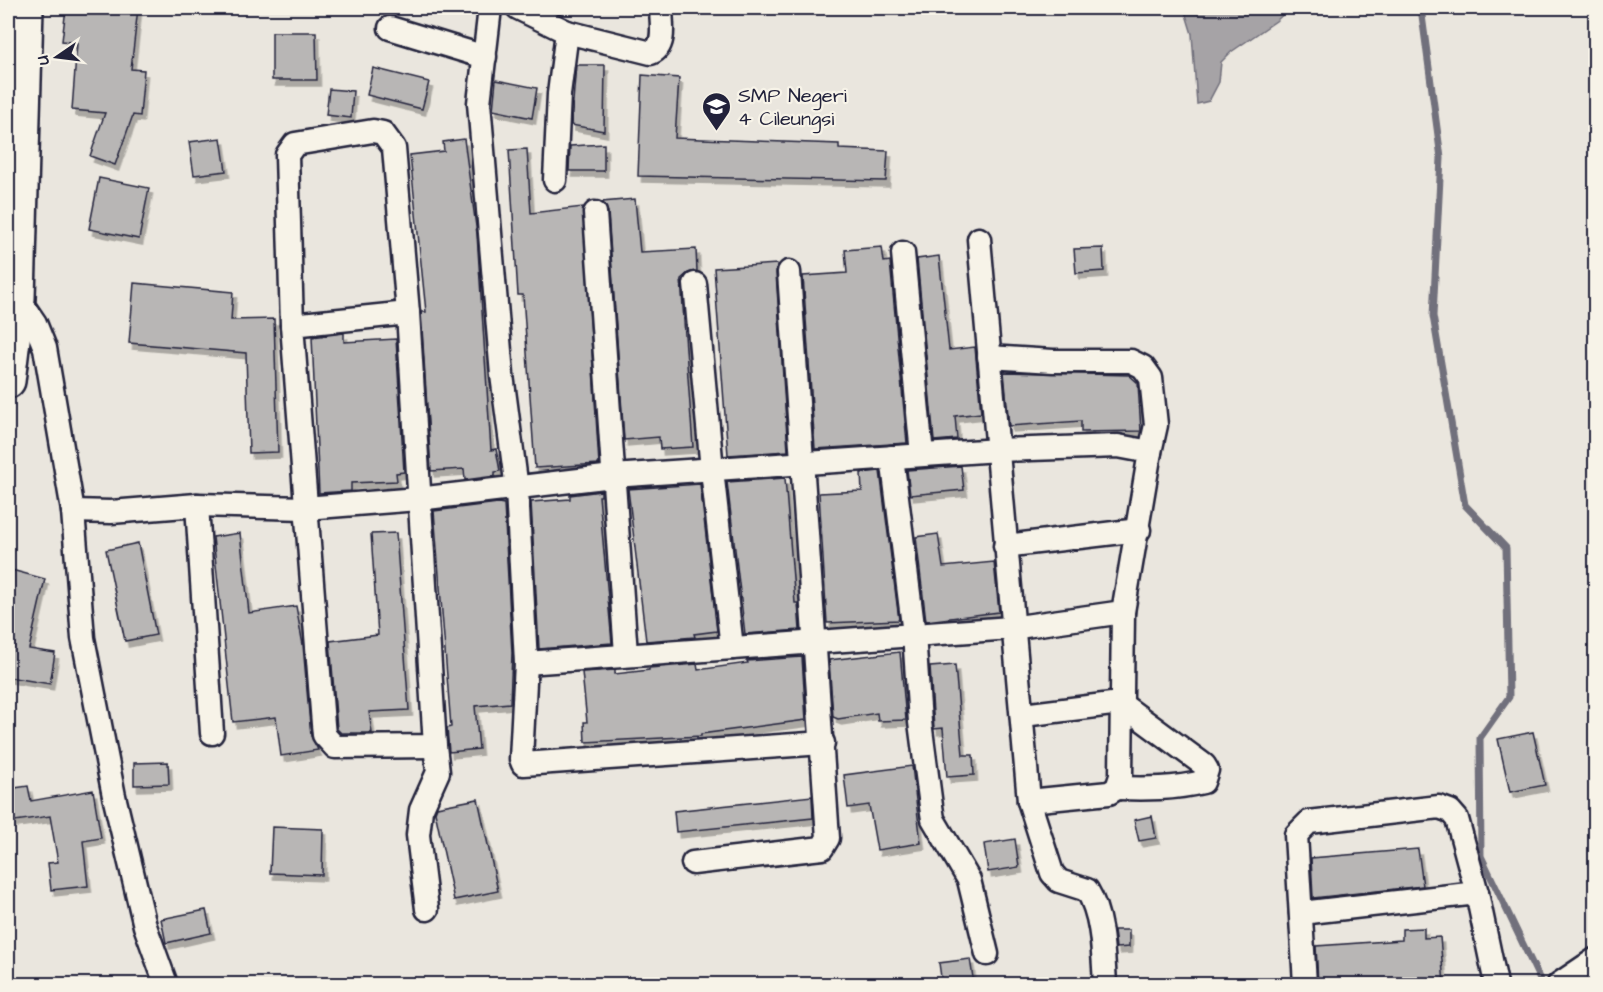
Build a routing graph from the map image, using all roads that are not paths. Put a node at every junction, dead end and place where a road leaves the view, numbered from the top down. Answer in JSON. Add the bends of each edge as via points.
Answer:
{"nodes":[{"id":1,"x":26,"y":8,"type":"edge"},
{"id":2,"x":490,"y":8,"type":"edge"},
{"id":3,"x":519,"y":8,"type":"edge"},
{"id":4,"x":661,"y":8,"type":"edge"},
{"id":5,"x":390,"y":28,"type":"dead end"},
{"id":6,"x":567,"y":32,"type":"junction"},
{"id":7,"x":485,"y":57,"type":"junction"},
{"id":8,"x":555,"y":180,"type":"dead end"},
{"id":9,"x":595,"y":213,"type":"dead end"},
{"id":10,"x":979,"y":239,"type":"dead end"},
{"id":11,"x":903,"y":253,"type":"dead end"},
{"id":12,"x":789,"y":272,"type":"dead end"},
{"id":13,"x":14,"y":280,"type":"edge"},
{"id":14,"x":695,"y":284,"type":"dead end"},
{"id":15,"x":408,"y":313,"type":"junction"},
{"id":16,"x":292,"y":325,"type":"junction"},
{"id":17,"x":989,"y":357,"type":"junction"},
{"id":18,"x":8,"y":381,"type":"edge"},
{"id":19,"x":998,"y":450,"type":"junction"},
{"id":20,"x":1150,"y":452,"type":"junction"},
{"id":21,"x":922,"y":455,"type":"junction"},
{"id":22,"x":892,"y":457,"type":"junction"},
{"id":23,"x":803,"y":463,"type":"junction"},
{"id":24,"x":712,"y":470,"type":"junction"},
{"id":25,"x":613,"y":476,"type":"junction"},
{"id":26,"x":517,"y":489,"type":"junction"},
{"id":27,"x":418,"y":499,"type":"junction"},
{"id":28,"x":197,"y":505,"type":"junction"},
{"id":29,"x":305,"y":507,"type":"junction"},
{"id":30,"x":73,"y":511,"type":"junction"},
{"id":31,"x":1139,"y":530,"type":"junction"},
{"id":32,"x":1005,"y":546,"type":"junction"},
{"id":33,"x":1123,"y":612,"type":"junction"},
{"id":34,"x":1011,"y":628,"type":"junction"},
{"id":35,"x":914,"y":634,"type":"junction"},
{"id":36,"x":815,"y":641,"type":"junction"},
{"id":37,"x":732,"y":648,"type":"junction"},
{"id":38,"x":626,"y":654,"type":"junction"},
{"id":39,"x":526,"y":663,"type":"junction"},
{"id":40,"x":1120,"y":703,"type":"junction"},
{"id":41,"x":1023,"y":715,"type":"junction"},
{"id":42,"x":212,"y":733,"type":"dead end"},
{"id":43,"x":823,"y":743,"type":"junction"},
{"id":44,"x":435,"y":746,"type":"junction"},
{"id":45,"x":1117,"y":788,"type":"junction"},
{"id":46,"x":1029,"y":801,"type":"junction"},
{"id":47,"x":693,"y":863,"type":"dead end"},
{"id":48,"x":1477,"y":893,"type":"junction"},
{"id":49,"x":427,"y":909,"type":"dead end"},
{"id":50,"x":1301,"y":914,"type":"junction"},
{"id":51,"x":987,"y":954,"type":"dead end"},
{"id":52,"x":1596,"y":959,"type":"edge"},
{"id":53,"x":1560,"y":983,"type":"edge"},
{"id":54,"x":166,"y":984,"type":"edge"},
{"id":55,"x":1105,"y":984,"type":"edge"},
{"id":56,"x":1305,"y":984,"type":"edge"},
{"id":57,"x":1496,"y":984,"type":"edge"}],
"edges":[{"from":1,"to":13,"type":"main road"},
{"from":2,"to":7,"type":"street"},
{"from":3,"to":6,"type":"street"},
{"from":4,"to":6,"type":"street","via":[[661,44],[651,53]]},
{"from":5,"to":7,"type":"street"},
{"from":6,"to":8,"type":"street"},
{"from":7,"to":26,"type":"street","via":[[480,103],[502,375]]},
{"from":9,"to":25,"type":"street"},
{"from":10,"to":17,"type":"street"},
{"from":11,"to":21,"type":"street"},
{"from":12,"to":23,"type":"street"},
{"from":13,"to":18,"type":"main road"},
{"from":13,"to":30,"type":"street","via":[[45,348]]},
{"from":14,"to":24,"type":"street"},
{"from":15,"to":16,"type":"street"},
{"from":15,"to":16,"type":"street","via":[[394,148],[383,133],[373,131],[295,144],[287,155]]},
{"from":15,"to":27,"type":"street"},
{"from":16,"to":29,"type":"street"},
{"from":17,"to":19,"type":"street"},
{"from":17,"to":20,"type":"street","via":[[1053,362],[1131,361],[1143,368],[1151,378],[1156,425]]},
{"from":19,"to":20,"type":"street","via":[[1118,446]]},
{"from":19,"to":21,"type":"street"},
{"from":19,"to":32,"type":"street"},
{"from":20,"to":31,"type":"street"},
{"from":21,"to":22,"type":"street"},
{"from":22,"to":23,"type":"street"},
{"from":22,"to":35,"type":"street"},
{"from":23,"to":24,"type":"street"},
{"from":23,"to":36,"type":"street"},
{"from":24,"to":25,"type":"street"},
{"from":24,"to":37,"type":"street"},
{"from":25,"to":26,"type":"street"},
{"from":25,"to":38,"type":"street"},
{"from":26,"to":27,"type":"street"},
{"from":26,"to":39,"type":"street"},
{"from":27,"to":29,"type":"street"},
{"from":27,"to":44,"type":"street"},
{"from":28,"to":29,"type":"street"},
{"from":28,"to":30,"type":"street"},
{"from":28,"to":42,"type":"street"},
{"from":29,"to":44,"type":"street","via":[[324,735],[334,747]]},
{"from":30,"to":54,"type":"street","via":[[83,638],[114,796],[145,926]]},
{"from":31,"to":32,"type":"street"},
{"from":31,"to":33,"type":"street"},
{"from":32,"to":34,"type":"street"},
{"from":33,"to":34,"type":"street"},
{"from":33,"to":40,"type":"street"},
{"from":34,"to":35,"type":"street"},
{"from":34,"to":41,"type":"street"},
{"from":35,"to":36,"type":"street"},
{"from":35,"to":51,"type":"street","via":[[933,819],[969,880]]},
{"from":36,"to":37,"type":"street"},
{"from":36,"to":43,"type":"street"},
{"from":37,"to":38,"type":"street"},
{"from":38,"to":39,"type":"street"},
{"from":39,"to":43,"type":"street","via":[[523,764]]},
{"from":40,"to":41,"type":"street"},
{"from":40,"to":45,"type":"street","via":[[1121,776]]},
{"from":40,"to":45,"type":"street","via":[[1207,770],[1203,782],[1156,789]]},
{"from":41,"to":46,"type":"street"},
{"from":43,"to":47,"type":"street","via":[[828,838],[822,848]]},
{"from":44,"to":49,"type":"street","via":[[438,772],[421,810],[418,835]]},
{"from":45,"to":46,"type":"street","via":[[1109,793]]},
{"from":46,"to":55,"type":"street","via":[[1052,873],[1059,880],[1087,890],[1092,898],[1103,945]]},
{"from":48,"to":50,"type":"street"},
{"from":48,"to":50,"type":"street","via":[[1457,819],[1450,811],[1439,807],[1309,822],[1296,835]]},
{"from":48,"to":57,"type":"street"},
{"from":50,"to":56,"type":"street"},
{"from":52,"to":53,"type":"street"}]}
